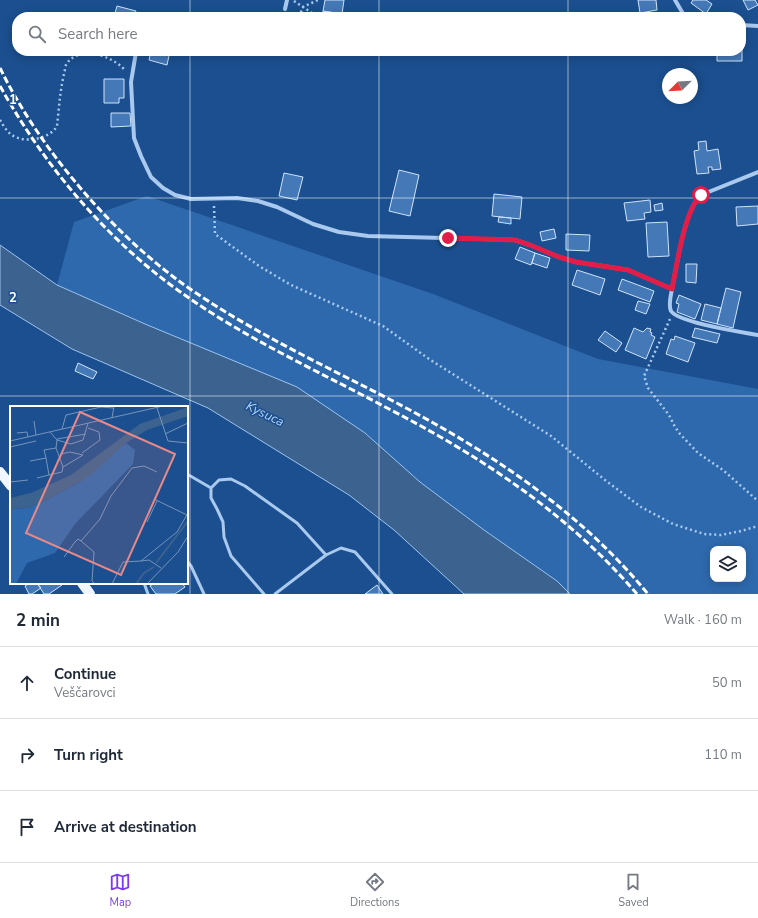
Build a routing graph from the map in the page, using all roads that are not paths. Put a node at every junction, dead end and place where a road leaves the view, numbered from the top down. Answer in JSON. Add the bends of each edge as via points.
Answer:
{"nodes":[{"id":1,"x":287,"y":0,"type":"edge"},
{"id":2,"x":675,"y":0,"type":"edge"},
{"id":3,"x":285,"y":9,"type":"dead end"},
{"id":4,"x":682,"y":12,"type":"edge"},
{"id":5,"x":746,"y":25,"type":"edge"},
{"id":6,"x":758,"y":26,"type":"edge"},
{"id":7,"x":135,"y":56,"type":"edge"},
{"id":8,"x":758,"y":172,"type":"edge"},
{"id":9,"x":672,"y":289,"type":"junction"},
{"id":10,"x":758,"y":335,"type":"edge"},
{"id":11,"x":0,"y":472,"type":"edge"},
{"id":12,"x":188,"y":475,"type":"edge"},
{"id":13,"x":10,"y":485,"type":"edge"},
{"id":14,"x":211,"y":488,"type":"junction"},
{"id":15,"x":326,"y":555,"type":"junction"},
{"id":16,"x":188,"y":562,"type":"edge"},
{"id":17,"x":83,"y":584,"type":"edge"},
{"id":18,"x":144,"y":584,"type":"edge"},
{"id":19,"x":90,"y":594,"type":"edge"},
{"id":20,"x":148,"y":594,"type":"edge"},
{"id":21,"x":204,"y":594,"type":"edge"},
{"id":22,"x":264,"y":594,"type":"edge"},
{"id":23,"x":274,"y":594,"type":"edge"},
{"id":24,"x":392,"y":594,"type":"edge"}],
"edges":[{"from":1,"to":3,"type":"street"},
{"from":2,"to":4,"type":"street"},
{"from":5,"to":6,"type":"street"},
{"from":7,"to":9,"type":"street","via":[[132,78],[134,138],[151,177],[162,188],[175,195],[191,199],[237,198],[258,201],[313,224],[339,232],[368,236],[515,240],[576,262],[628,270]]},
{"from":8,"to":9,"type":"street","via":[[701,195],[696,200],[686,226]]},
{"from":9,"to":10,"type":"street","via":[[669,305],[675,315],[694,322]]},
{"from":11,"to":13,"type":"main road"},
{"from":12,"to":14,"type":"lane"},
{"from":14,"to":15,"type":"lane","via":[[219,480],[231,479],[245,486],[297,523]]},
{"from":14,"to":22,"type":"lane","via":[[210,498],[223,522],[224,537],[231,556]]},
{"from":15,"to":23,"type":"lane"},
{"from":15,"to":24,"type":"lane","via":[[341,548],[355,552]]},
{"from":16,"to":21,"type":"lane"},
{"from":17,"to":19,"type":"main road"},
{"from":18,"to":20,"type":"lane"}]}
